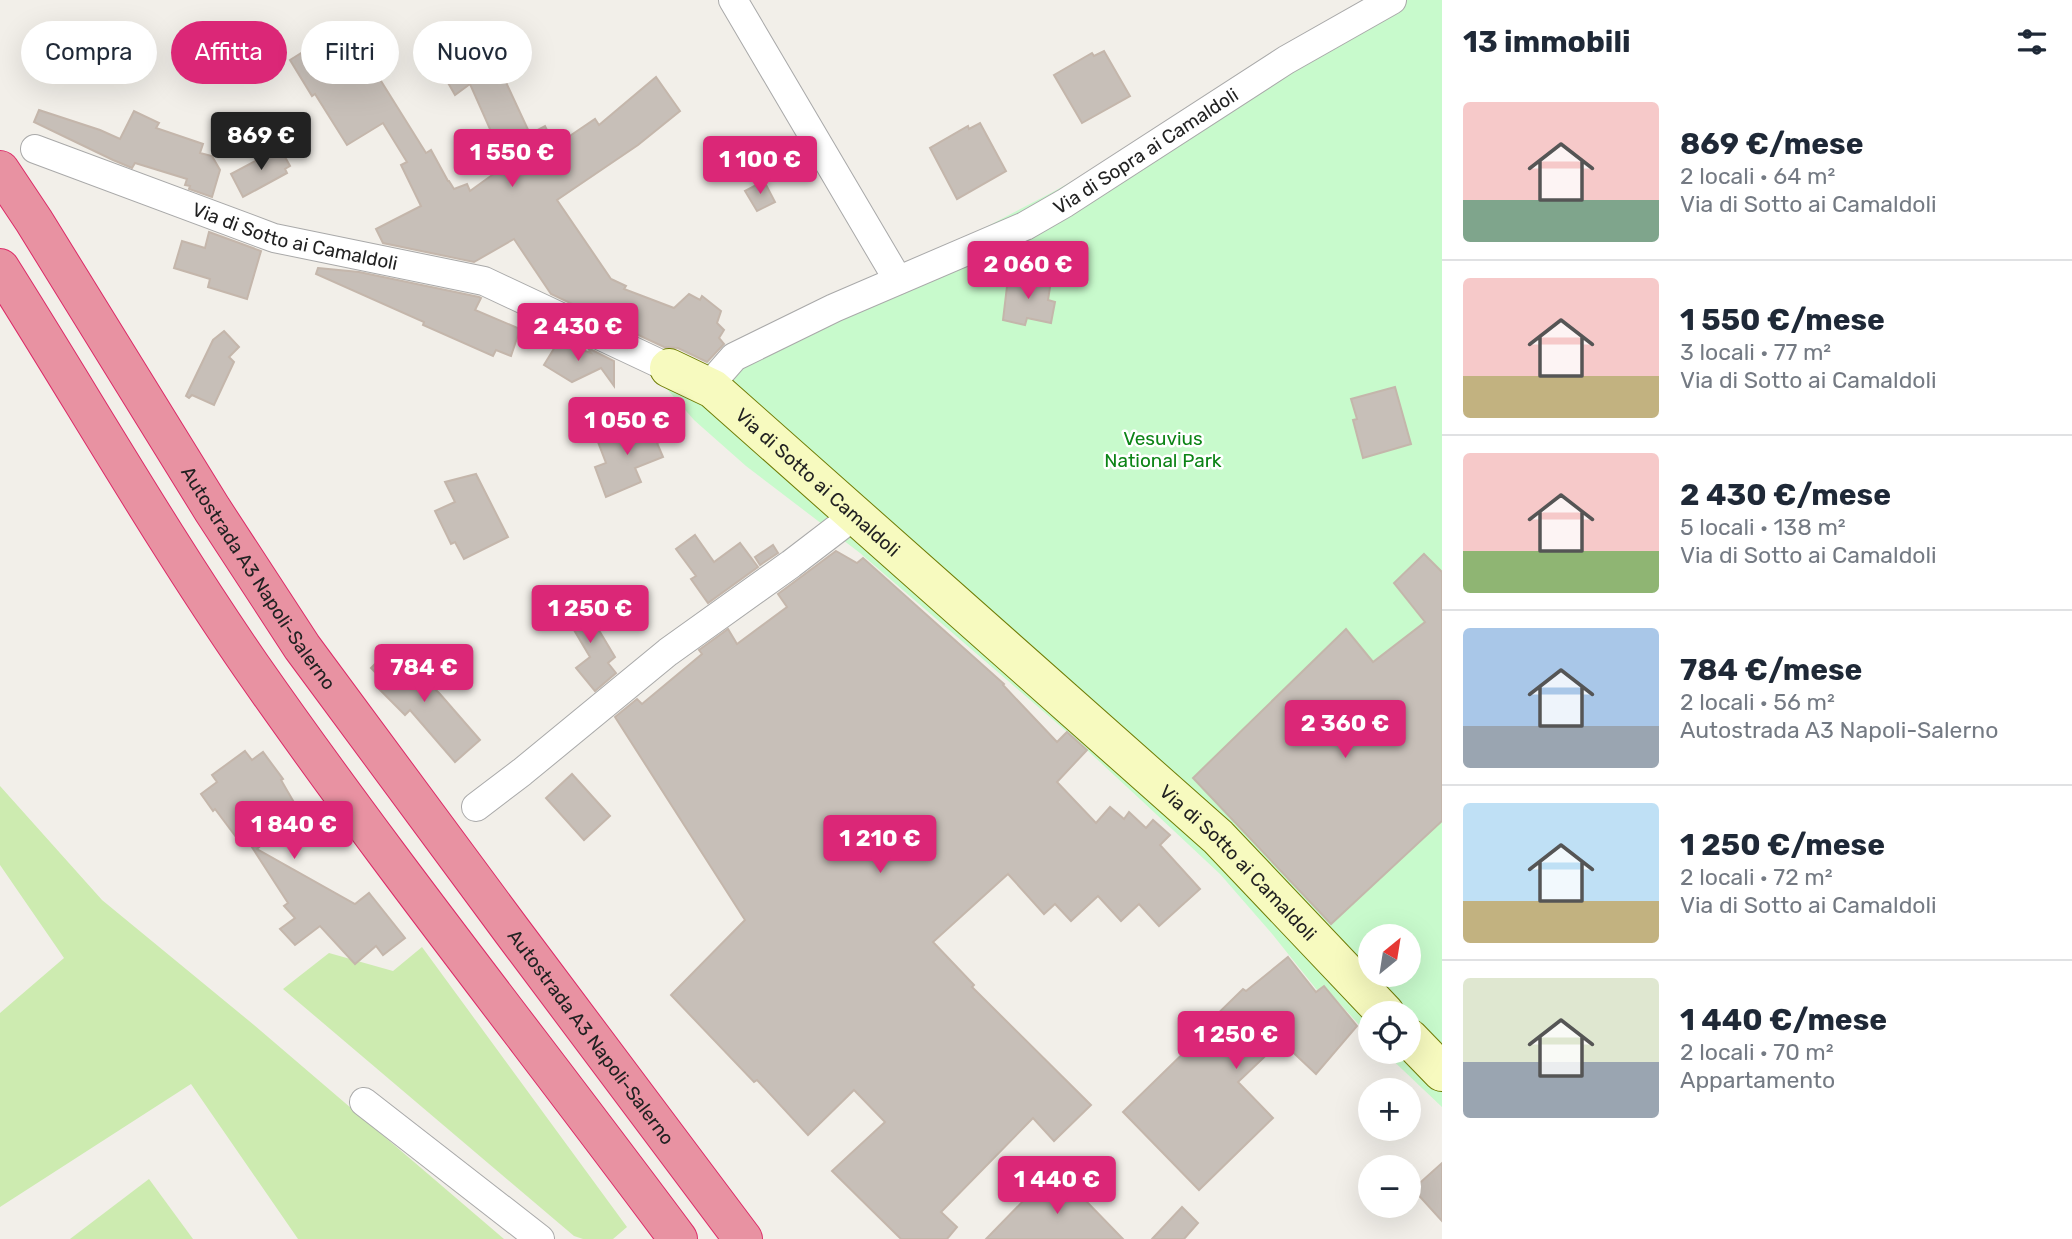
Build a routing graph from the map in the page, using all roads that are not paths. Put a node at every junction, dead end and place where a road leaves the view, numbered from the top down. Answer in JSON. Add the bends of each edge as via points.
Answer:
{"nodes":[{"id":1,"x":733,"y":0,"type":"edge"},
{"id":2,"x":1392,"y":0,"type":"edge"},
{"id":3,"x":35,"y":149,"type":"dead end"},
{"id":4,"x":0,"y":170,"type":"edge"},
{"id":5,"x":0,"y":268,"type":"edge"},
{"id":6,"x":898,"y":280,"type":"junction"},
{"id":7,"x":669,"y":368,"type":"joint"},
{"id":8,"x":713,"y":389,"type":"junction"},
{"id":9,"x":855,"y":515,"type":"junction"},
{"id":10,"x":476,"y":807,"type":"dead end"},
{"id":11,"x":1374,"y":1001,"type":"edge"},
{"id":12,"x":1421,"y":1050,"type":"edge"},
{"id":13,"x":1442,"y":1072,"type":"edge"},
{"id":14,"x":364,"y":1102,"type":"dead end"},
{"id":15,"x":540,"y":1239,"type":"edge"},
{"id":16,"x":678,"y":1239,"type":"edge"},
{"id":17,"x":743,"y":1239,"type":"edge"}],
"edges":[{"from":1,"to":6,"type":"street"},
{"from":2,"to":6,"type":"street","name":"Via di Sopra ai Camaldoli","via":[[1286,60],[1026,226]]},
{"from":3,"to":7,"type":"street","name":"Via di Sotto ai Camaldoli","via":[[274,238],[484,281]]},
{"from":4,"to":17,"type":"highway","name":"Autostrada A3 Napoli-Salerno","via":[[302,646]]},
{"from":5,"to":16,"type":"highway","via":[[151,514],[251,666]]},
{"from":6,"to":8,"type":"street","name":"Via di Sopra ai Camaldoli","via":[[734,357]]},
{"from":7,"to":8,"type":"street","name":"Via di Sotto ai Camaldoli"},
{"from":8,"to":9,"type":"street","name":"Via di Sotto ai Camaldoli"},
{"from":9,"to":10,"type":"street","via":[[668,652]]},
{"from":9,"to":11,"type":"street","name":"Via di Sotto ai Camaldoli","via":[[1218,837]]},
{"from":12,"to":13,"type":"street"},
{"from":14,"to":15,"type":"street"}]}
